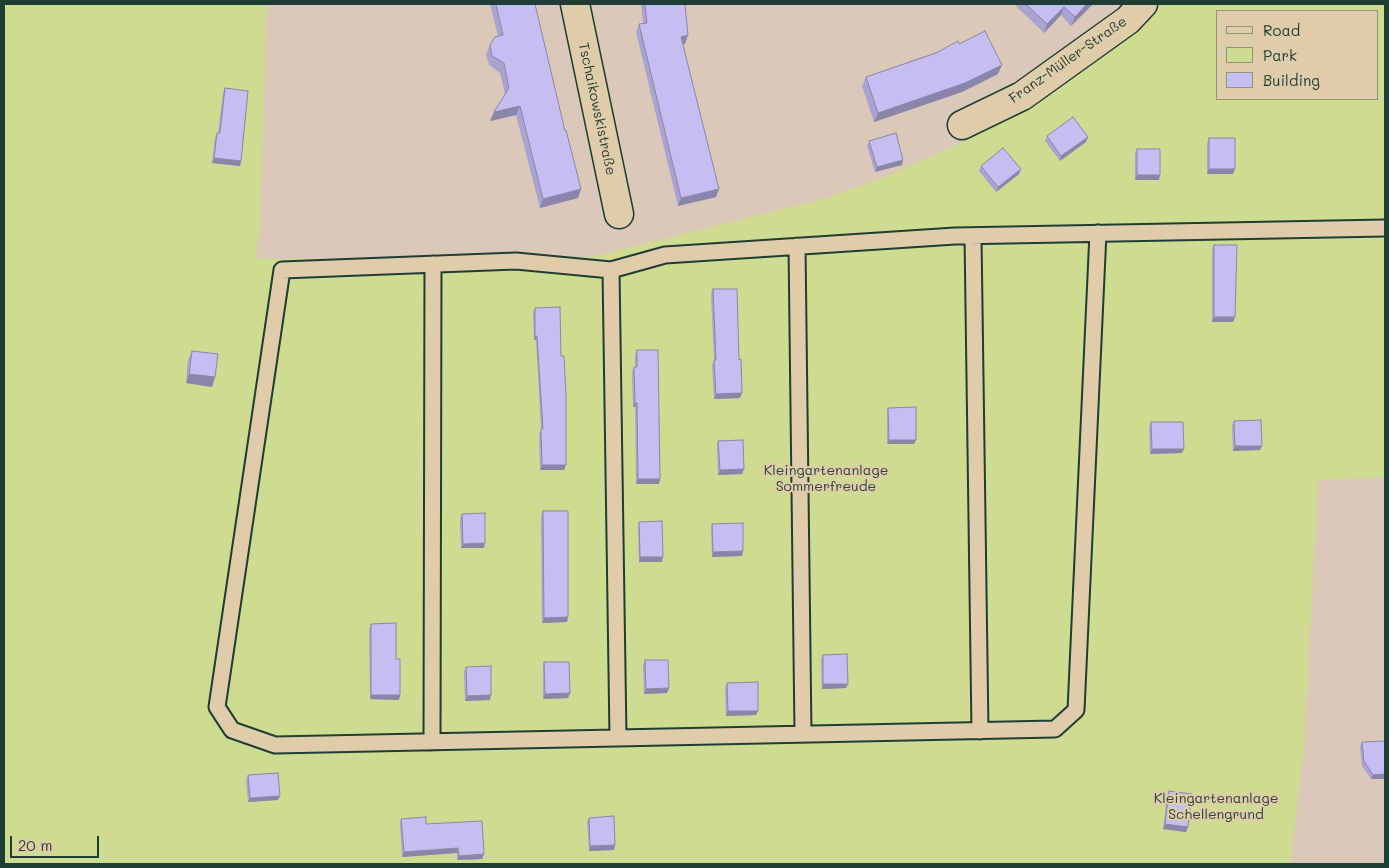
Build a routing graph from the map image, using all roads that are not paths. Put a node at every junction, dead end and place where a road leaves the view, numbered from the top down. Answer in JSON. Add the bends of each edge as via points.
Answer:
{"nodes":[{"id":1,"x":575,"y":4,"type":"edge"},
{"id":2,"x":1143,"y":4,"type":"edge"},
{"id":3,"x":962,"y":125,"type":"dead end"},
{"id":4,"x":619,"y":214,"type":"dead end"},
{"id":5,"x":1385,"y":228,"type":"edge"},
{"id":6,"x":1098,"y":233,"type":"junction"},
{"id":7,"x":973,"y":236,"type":"junction"},
{"id":8,"x":797,"y":246,"type":"junction"},
{"id":9,"x":433,"y":264,"type":"junction"},
{"id":10,"x":611,"y":270,"type":"junction"},
{"id":11,"x":980,"y":731,"type":"junction"},
{"id":12,"x":803,"y":734,"type":"junction"},
{"id":13,"x":618,"y":738,"type":"junction"},
{"id":14,"x":432,"y":742,"type":"junction"}],
"edges":[{"from":1,"to":4,"type":"street","name":"Tschaikowskistraße"},
{"from":2,"to":3,"type":"street","name":"Franz-Müller-Straße","via":[[1128,20],[1022,96]]},
{"from":5,"to":6,"type":"lane"},
{"from":6,"to":7,"type":"lane"},
{"from":6,"to":11,"type":"lane","via":[[1076,710],[1055,729]]},
{"from":7,"to":8,"type":"lane"},
{"from":7,"to":11,"type":"lane"},
{"from":8,"to":10,"type":"lane","via":[[665,255]]},
{"from":8,"to":12,"type":"lane"},
{"from":9,"to":10,"type":"lane","via":[[516,261]]},
{"from":9,"to":14,"type":"lane"},
{"from":9,"to":14,"type":"lane","via":[[282,270],[217,707],[232,730],[275,746]]},
{"from":10,"to":13,"type":"lane"},
{"from":11,"to":12,"type":"lane"},
{"from":12,"to":13,"type":"lane"},
{"from":13,"to":14,"type":"lane"}]}
